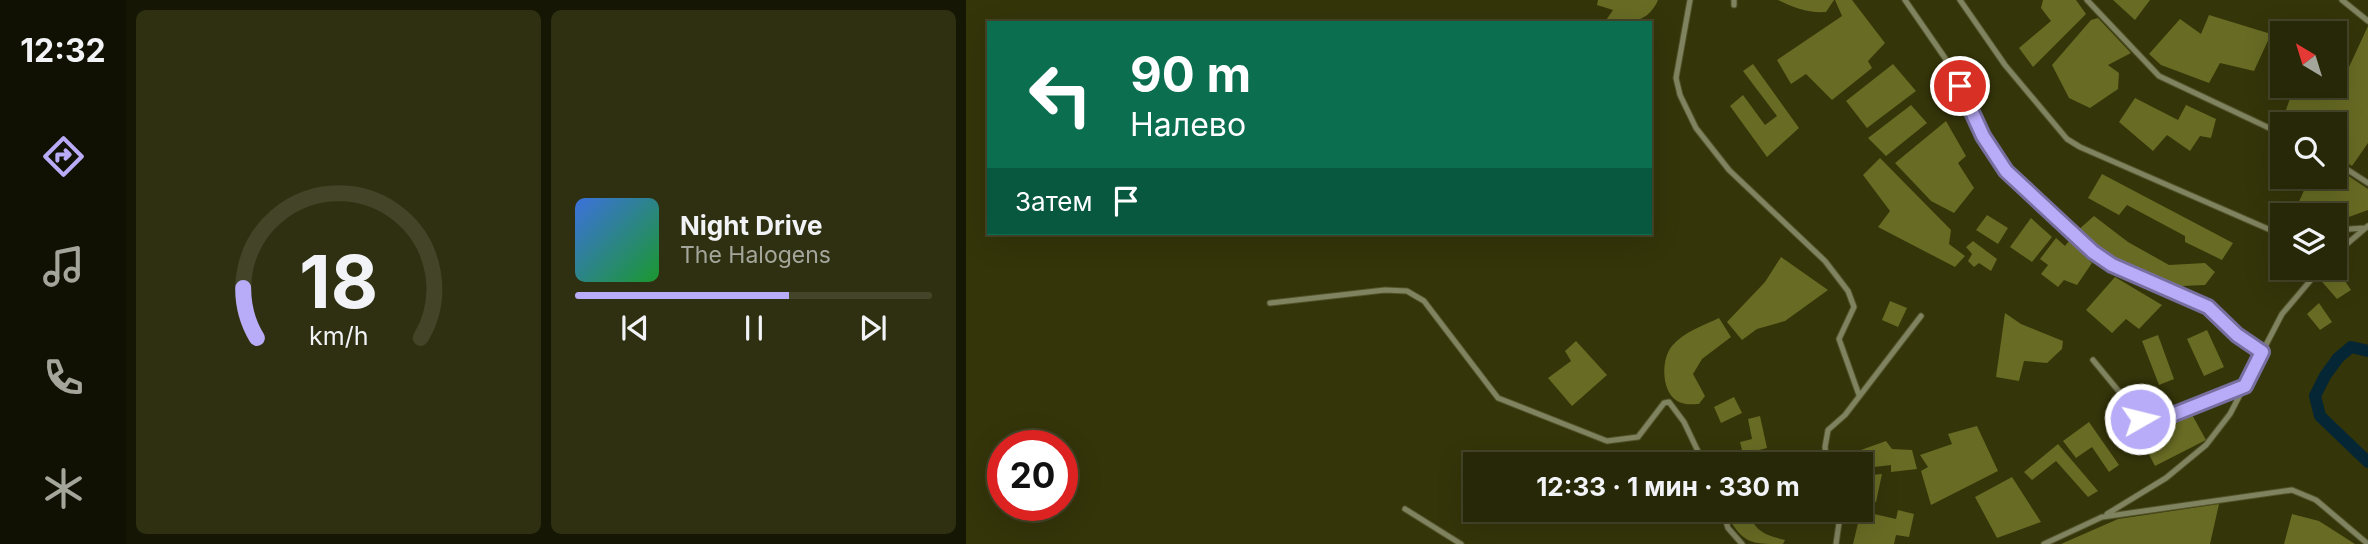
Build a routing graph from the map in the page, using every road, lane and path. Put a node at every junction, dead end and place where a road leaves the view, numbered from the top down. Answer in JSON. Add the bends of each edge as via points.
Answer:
{"nodes":[{"id":1,"x":1690,"y":0,"type":"edge"},
{"id":2,"x":1905,"y":0,"type":"edge"},
{"id":3,"x":1960,"y":0,"type":"edge"},
{"id":4,"x":2087,"y":0,"type":"edge"},
{"id":5,"x":2342,"y":0,"type":"edge"},
{"id":6,"x":2368,"y":21,"type":"edge"},
{"id":7,"x":2270,"y":128,"type":"edge"},
{"id":8,"x":2347,"y":169,"type":"edge"},
{"id":9,"x":2368,"y":183,"type":"edge"},
{"id":10,"x":2367,"y":227,"type":"edge"},
{"id":11,"x":2347,"y":229,"type":"edge"},
{"id":12,"x":2270,"y":230,"type":"edge"},
{"id":13,"x":2347,"y":244,"type":"edge"},
{"id":14,"x":2311,"y":280,"type":"edge"},
{"id":15,"x":1270,"y":303,"type":"dead end"},
{"id":16,"x":1921,"y":316,"type":"dead end"},
{"id":17,"x":2262,"y":352,"type":"junction"},
{"id":18,"x":2093,"y":360,"type":"dead end"},
{"id":19,"x":2245,"y":386,"type":"junction"},
{"id":20,"x":1859,"y":395,"type":"junction"},
{"id":21,"x":1698,"y":452,"type":"edge"},
{"id":22,"x":1826,"y":452,"type":"edge"},
{"id":23,"x":1405,"y":509,"type":"dead end"},
{"id":24,"x":2102,"y":517,"type":"junction"},
{"id":25,"x":1726,"y":522,"type":"edge"},
{"id":26,"x":1839,"y":522,"type":"edge"},
{"id":27,"x":1461,"y":544,"type":"edge"},
{"id":28,"x":1742,"y":544,"type":"edge"},
{"id":29,"x":1836,"y":544,"type":"edge"},
{"id":30,"x":2044,"y":544,"type":"edge"},
{"id":31,"x":2368,"y":544,"type":"edge"}],
"edges":[{"from":1,"to":20,"type":"lane","via":[[1676,78],[1680,95],[1696,128],[1729,170],[1825,261],[1848,291],[1853,313],[1839,339]]},
{"from":2,"to":17,"type":"lane","via":[[1945,58],[1983,136],[2006,171],[2093,252],[2112,265],[2208,307]]},
{"from":3,"to":12,"type":"lane","via":[[2005,65],[2067,139]]},
{"from":4,"to":7,"type":"lane","via":[[2158,76]]},
{"from":5,"to":6,"type":"lane"},
{"from":8,"to":9,"type":"lane"},
{"from":10,"to":11,"type":"lane"},
{"from":10,"to":13,"type":"lane"},
{"from":14,"to":17,"type":"lane","via":[[2281,314]]},
{"from":15,"to":21,"type":"lane","via":[[1406,291],[1424,301],[1498,398],[1607,441],[1638,437],[1669,402]]},
{"from":16,"to":20,"type":"lane"},
{"from":17,"to":19,"type":"lane"},
{"from":18,"to":19,"type":"lane","via":[[2146,423]]},
{"from":19,"to":24,"type":"lane","via":[[2221,427],[2189,460]]},
{"from":20,"to":22,"type":"lane","via":[[1829,430]]},
{"from":23,"to":27,"type":"lane"},
{"from":24,"to":30,"type":"lane"},
{"from":24,"to":31,"type":"lane","via":[[2292,490],[2316,500]]},
{"from":25,"to":28,"type":"lane"},
{"from":26,"to":29,"type":"lane"}]}
